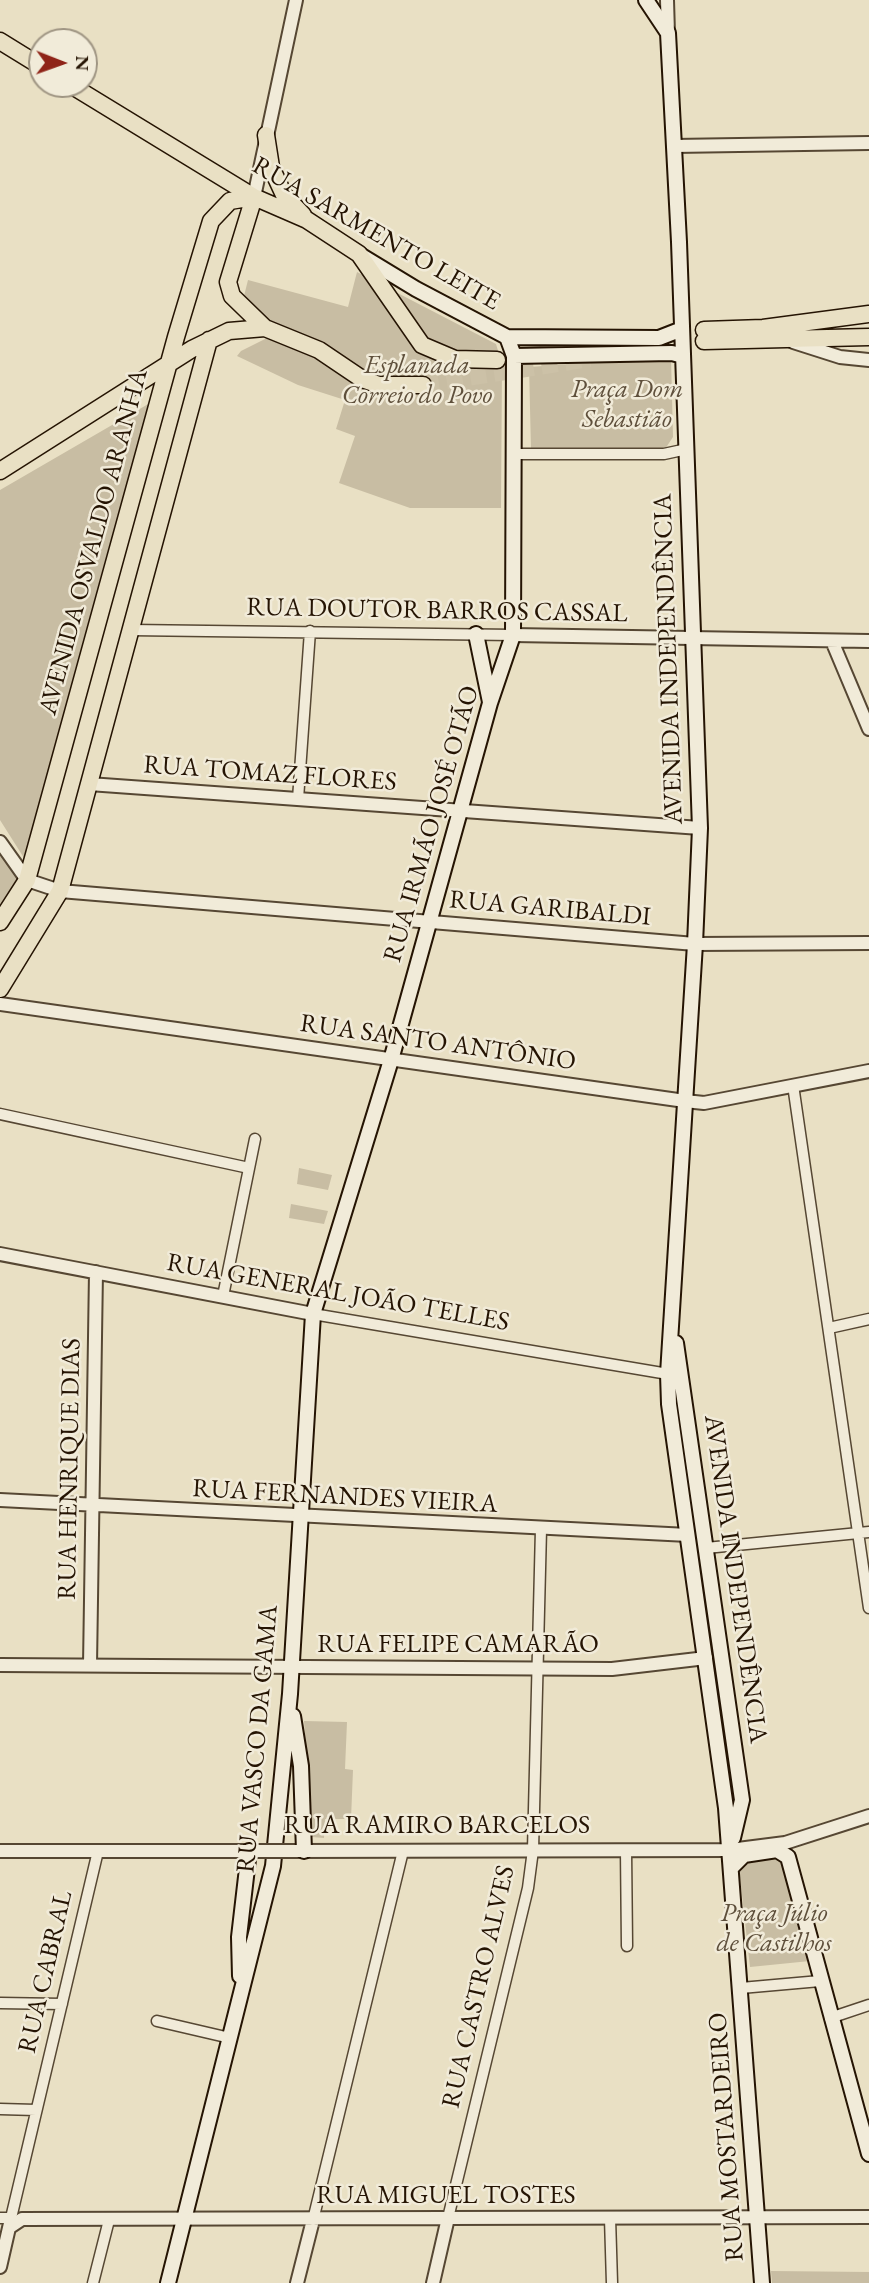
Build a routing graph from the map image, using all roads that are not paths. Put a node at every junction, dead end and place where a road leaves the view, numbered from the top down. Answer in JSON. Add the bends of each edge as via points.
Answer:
{"nodes":[{"id":1,"x":296,"y":0,"type":"edge"},
{"id":2,"x":646,"y":0,"type":"edge"},
{"id":3,"x":666,"y":1,"type":"edge"},
{"id":4,"x":668,"y":33,"type":"junction"},
{"id":5,"x":0,"y":41,"type":"edge"},
{"id":6,"x":28,"y":58,"type":"edge"},
{"id":7,"x":92,"y":98,"type":"edge"},
{"id":8,"x":267,"y":135,"type":"junction"},
{"id":9,"x":869,"y":143,"type":"edge"},
{"id":10,"x":674,"y":146,"type":"junction"},
{"id":11,"x":254,"y":197,"type":"junction"},
{"id":12,"x":307,"y":220,"type":"junction"},
{"id":13,"x":359,"y":254,"type":"junction"},
{"id":14,"x":869,"y":314,"type":"edge"},
{"id":15,"x":265,"y":328,"type":"junction"},
{"id":16,"x":682,"y":329,"type":"junction"},
{"id":17,"x":507,"y":337,"type":"junction"},
{"id":18,"x":869,"y":337,"type":"edge"},
{"id":19,"x":209,"y":340,"type":"junction"},
{"id":20,"x":783,"y":340,"type":"junction"},
{"id":21,"x":683,"y":356,"type":"junction"},
{"id":22,"x":497,"y":360,"type":"dead end"},
{"id":23,"x":869,"y":360,"type":"edge"},
{"id":24,"x":519,"y":361,"type":"junction"},
{"id":25,"x":168,"y":365,"type":"junction"},
{"id":26,"x":423,"y":385,"type":"tunnel mouth"},
{"id":27,"x":130,"y":390,"type":"junction"},
{"id":28,"x":161,"y":392,"type":"junction"},
{"id":29,"x":687,"y":449,"type":"junction"},
{"id":30,"x":514,"y":454,"type":"junction"},
{"id":31,"x":0,"y":471,"type":"edge"},
{"id":32,"x":131,"y":630,"type":"junction"},
{"id":33,"x":310,"y":631,"type":"junction"},
{"id":34,"x":476,"y":634,"type":"junction"},
{"id":35,"x":513,"y":635,"type":"junction"},
{"id":36,"x":694,"y":638,"type":"junction"},
{"id":37,"x":832,"y":640,"type":"junction"},
{"id":38,"x":869,"y":641,"type":"edge"},
{"id":39,"x":490,"y":703,"type":"junction"},
{"id":40,"x":869,"y":729,"type":"edge"},
{"id":41,"x":89,"y":784,"type":"junction"},
{"id":42,"x":298,"y":799,"type":"junction"},
{"id":43,"x":462,"y":811,"type":"junction"},
{"id":44,"x":699,"y":828,"type":"junction"},
{"id":45,"x":0,"y":842,"type":"edge"},
{"id":46,"x":27,"y":880,"type":"junction"},
{"id":47,"x":60,"y":891,"type":"junction"},
{"id":48,"x":0,"y":922,"type":"edge"},
{"id":49,"x":429,"y":922,"type":"junction"},
{"id":50,"x":869,"y":943,"type":"edge"},
{"id":51,"x":695,"y":944,"type":"junction"},
{"id":52,"x":0,"y":989,"type":"edge"},
{"id":53,"x":0,"y":1003,"type":"edge"},
{"id":54,"x":391,"y":1060,"type":"junction"},
{"id":55,"x":869,"y":1071,"type":"edge"},
{"id":56,"x":793,"y":1085,"type":"junction"},
{"id":57,"x":685,"y":1101,"type":"junction"},
{"id":58,"x":0,"y":1114,"type":"edge"},
{"id":59,"x":255,"y":1139,"type":"dead end"},
{"id":60,"x":249,"y":1167,"type":"junction"},
{"id":61,"x":0,"y":1254,"type":"edge"},
{"id":62,"x":96,"y":1272,"type":"junction"},
{"id":63,"x":223,"y":1296,"type":"junction"},
{"id":64,"x":313,"y":1314,"type":"junction"},
{"id":65,"x":673,"y":1314,"type":"junction"},
{"id":66,"x":869,"y":1319,"type":"edge"},
{"id":67,"x":829,"y":1328,"type":"junction"},
{"id":68,"x":668,"y":1374,"type":"junction"},
{"id":69,"x":0,"y":1500,"type":"edge"},
{"id":70,"x":92,"y":1507,"type":"junction"},
{"id":71,"x":301,"y":1518,"type":"junction"},
{"id":72,"x":541,"y":1529,"type":"junction"},
{"id":73,"x":869,"y":1532,"type":"edge"},
{"id":74,"x":858,"y":1533,"type":"junction"},
{"id":75,"x":688,"y":1535,"type":"junction"},
{"id":76,"x":706,"y":1548,"type":"junction"},
{"id":77,"x":869,"y":1608,"type":"edge"},
{"id":78,"x":706,"y":1658,"type":"junction"},
{"id":79,"x":0,"y":1665,"type":"edge"},
{"id":80,"x":90,"y":1665,"type":"junction"},
{"id":81,"x":292,"y":1667,"type":"junction"},
{"id":82,"x":538,"y":1668,"type":"junction"},
{"id":83,"x":290,"y":1694,"type":"junction"},
{"id":84,"x":869,"y":1816,"type":"edge"},
{"id":85,"x":533,"y":1850,"type":"junction"},
{"id":86,"x":626,"y":1850,"type":"junction"},
{"id":87,"x":730,"y":1850,"type":"junction"},
{"id":88,"x":786,"y":1850,"type":"junction"},
{"id":89,"x":0,"y":1851,"type":"edge"},
{"id":90,"x":98,"y":1851,"type":"junction"},
{"id":91,"x":252,"y":1851,"type":"junction"},
{"id":92,"x":299,"y":1851,"type":"junction"},
{"id":93,"x":402,"y":1851,"type":"junction"},
{"id":94,"x":731,"y":1868,"type":"junction"},
{"id":95,"x":627,"y":1946,"type":"dead end"},
{"id":96,"x":820,"y":1981,"type":"junction"},
{"id":97,"x":741,"y":1988,"type":"junction"},
{"id":98,"x":241,"y":1995,"type":"junction"},
{"id":99,"x":0,"y":2003,"type":"edge"},
{"id":100,"x":62,"y":2004,"type":"junction"},
{"id":101,"x":869,"y":2005,"type":"edge"},
{"id":102,"x":830,"y":2018,"type":"junction"},
{"id":103,"x":157,"y":2021,"type":"dead end"},
{"id":104,"x":230,"y":2038,"type":"junction"},
{"id":105,"x":0,"y":2109,"type":"edge"},
{"id":106,"x":36,"y":2110,"type":"junction"},
{"id":107,"x":869,"y":2154,"type":"edge"},
{"id":108,"x":869,"y":2217,"type":"edge"},
{"id":109,"x":448,"y":2218,"type":"junction"},
{"id":110,"x":610,"y":2218,"type":"junction"},
{"id":111,"x":11,"y":2219,"type":"edge"},
{"id":112,"x":759,"y":2219,"type":"junction"},
{"id":113,"x":109,"y":2220,"type":"junction"},
{"id":114,"x":185,"y":2220,"type":"junction"},
{"id":115,"x":313,"y":2220,"type":"junction"},
{"id":116,"x":0,"y":2267,"type":"edge"},
{"id":117,"x":93,"y":2283,"type":"edge"},
{"id":118,"x":168,"y":2283,"type":"edge"},
{"id":119,"x":297,"y":2283,"type":"edge"},
{"id":120,"x":433,"y":2283,"type":"edge"},
{"id":121,"x":612,"y":2283,"type":"edge"},
{"id":122,"x":762,"y":2283,"type":"edge"}],
"edges":[{"from":1,"to":8,"type":"street"},
{"from":2,"to":4,"type":"main road"},
{"from":3,"to":4,"type":"street","name":"AVENIDA INDEPENDÊNCIA"},
{"from":4,"to":10,"type":"main road","name":"AVENIDA INDEPENDÊNCIA"},
{"from":5,"to":6,"type":"main road"},
{"from":7,"to":11,"type":"main road","name":"RUA SARMENTO LEITE"},
{"from":8,"to":11,"type":"street"},
{"from":8,"to":12,"type":"main road","via":[[271,167],[284,195]]},
{"from":9,"to":10,"type":"street"},
{"from":10,"to":16,"type":"main road","name":"AVENIDA INDEPENDÊNCIA"},
{"from":11,"to":12,"type":"main road","name":"RUA SARMENTO LEITE"},
{"from":11,"to":15,"type":"main road","via":[[228,282],[232,296]]},
{"from":11,"to":25,"type":"main road","name":"AVENIDA OSVALDO ARANHA","via":[[230,201],[211,220]]},
{"from":12,"to":13,"type":"main road","name":"RUA SARMENTO LEITE"},
{"from":13,"to":17,"type":"main road","name":"RUA SARMENTO LEITE"},
{"from":13,"to":22,"type":"main road","via":[[422,345],[455,359]]},
{"from":14,"to":20,"type":"main road","via":[[704,335]]},
{"from":15,"to":19,"type":"main road","via":[[229,331]]},
{"from":15,"to":26,"type":"main road","via":[[319,350],[362,379],[379,385]]},
{"from":16,"to":17,"type":"main road","name":"RUA SARMENTO LEITE","via":[[659,338]]},
{"from":16,"to":21,"type":"main road","name":"AVENIDA INDEPENDÊNCIA"},
{"from":17,"to":24,"type":"main road","name":"RUA IRMÃO JOSÉ OTÃO"},
{"from":18,"to":20,"type":"main road"},
{"from":19,"to":25,"type":"main road"},
{"from":19,"to":32,"type":"main road"},
{"from":20,"to":23,"type":"street","via":[[840,357]]},
{"from":21,"to":24,"type":"main road"},
{"from":21,"to":29,"type":"main road","name":"AVENIDA INDEPENDÊNCIA"},
{"from":24,"to":30,"type":"main road","name":"RUA IRMÃO JOSÉ OTÃO"},
{"from":25,"to":27,"type":"main road"},
{"from":25,"to":28,"type":"main road","name":"AVENIDA OSVALDO ARANHA"},
{"from":27,"to":28,"type":"main road"},
{"from":27,"to":31,"type":"main road"},
{"from":28,"to":46,"type":"main road","name":"AVENIDA OSVALDO ARANHA"},
{"from":29,"to":30,"type":"street","via":[[664,454]]},
{"from":29,"to":36,"type":"main road","name":"AVENIDA INDEPENDÊNCIA"},
{"from":30,"to":35,"type":"main road","name":"RUA IRMÃO JOSÉ OTÃO"},
{"from":32,"to":33,"type":"street","name":"RUA DOUTOR BARROS CASSAL"},
{"from":32,"to":41,"type":"main road"},
{"from":33,"to":34,"type":"street","name":"RUA DOUTOR BARROS CASSAL"},
{"from":33,"to":42,"type":"street"},
{"from":34,"to":35,"type":"street","name":"RUA DOUTOR BARROS CASSAL"},
{"from":34,"to":39,"type":"main road"},
{"from":35,"to":36,"type":"street","name":"RUA DOUTOR BARROS CASSAL"},
{"from":35,"to":39,"type":"main road","name":"RUA IRMÃO JOSÉ OTÃO"},
{"from":36,"to":37,"type":"street","name":"RUA DOUTOR BARROS CASSAL"},
{"from":36,"to":44,"type":"main road","name":"AVENIDA INDEPENDÊNCIA"},
{"from":37,"to":38,"type":"street","name":"RUA DOUTOR BARROS CASSAL"},
{"from":37,"to":40,"type":"street"},
{"from":39,"to":43,"type":"main road","name":"RUA IRMÃO JOSÉ OTÃO"},
{"from":41,"to":42,"type":"street","name":"RUA TOMAZ FLORES"},
{"from":41,"to":47,"type":"main road"},
{"from":42,"to":43,"type":"street","name":"RUA TOMAZ FLORES"},
{"from":43,"to":44,"type":"street","name":"RUA TOMAZ FLORES"},
{"from":43,"to":49,"type":"main road","name":"RUA IRMÃO JOSÉ OTÃO"},
{"from":44,"to":51,"type":"main road","name":"AVENIDA INDEPENDÊNCIA"},
{"from":45,"to":46,"type":"street"},
{"from":46,"to":47,"type":"street","name":"RUA GARIBALDI"},
{"from":46,"to":48,"type":"main road","name":"AVENIDA OSVALDO ARANHA"},
{"from":47,"to":49,"type":"street","name":"RUA GARIBALDI"},
{"from":47,"to":52,"type":"main road"},
{"from":49,"to":51,"type":"street","name":"RUA GARIBALDI"},
{"from":49,"to":54,"type":"main road","name":"RUA IRMÃO JOSÉ OTÃO"},
{"from":50,"to":51,"type":"street","name":"RUA GARIBALDI"},
{"from":51,"to":57,"type":"main road","name":"AVENIDA INDEPENDÊNCIA"},
{"from":53,"to":54,"type":"street","name":"RUA SANTO ANTÔNIO"},
{"from":54,"to":57,"type":"street","name":"RUA SANTO ANTÔNIO"},
{"from":54,"to":64,"type":"main road","name":"RUA IRMÃO JOSÉ OTÃO"},
{"from":55,"to":56,"type":"street","name":"RUA SANTO ANTÔNIO"},
{"from":56,"to":57,"type":"street","name":"RUA SANTO ANTÔNIO","via":[[704,1102]]},
{"from":56,"to":67,"type":"street"},
{"from":57,"to":65,"type":"main road","name":"AVENIDA INDEPENDÊNCIA"},
{"from":58,"to":60,"type":"street"},
{"from":59,"to":60,"type":"street"},
{"from":60,"to":63,"type":"street"},
{"from":61,"to":62,"type":"street","name":"RUA GENERAL JOÃO TELLES"},
{"from":62,"to":63,"type":"street","name":"RUA GENERAL JOÃO TELLES"},
{"from":62,"to":70,"type":"street","name":"RUA HENRIQUE DIAS"},
{"from":63,"to":64,"type":"street","name":"RUA GENERAL JOÃO TELLES"},
{"from":64,"to":68,"type":"street","name":"RUA GENERAL JOÃO TELLES"},
{"from":64,"to":71,"type":"main road","name":"RUA VASCO DA GAMA"},
{"from":65,"to":68,"type":"main road","name":"AVENIDA INDEPENDÊNCIA"},
{"from":65,"to":76,"type":"main road","name":"AVENIDA INDEPENDÊNCIA"},
{"from":66,"to":67,"type":"street"},
{"from":67,"to":74,"type":"street"},
{"from":68,"to":75,"type":"main road","name":"AVENIDA INDEPENDÊNCIA"},
{"from":69,"to":70,"type":"street","name":"RUA FERNANDES VIEIRA"},
{"from":70,"to":71,"type":"street","name":"RUA FERNANDES VIEIRA"},
{"from":70,"to":80,"type":"street","name":"RUA HENRIQUE DIAS"},
{"from":71,"to":72,"type":"street","name":"RUA FERNANDES VIEIRA"},
{"from":71,"to":81,"type":"main road","name":"RUA VASCO DA GAMA"},
{"from":72,"to":75,"type":"street","name":"RUA FERNANDES VIEIRA"},
{"from":72,"to":82,"type":"street","name":"RUA CASTRO ALVES"},
{"from":73,"to":74,"type":"street"},
{"from":74,"to":76,"type":"street"},
{"from":74,"to":77,"type":"street"},
{"from":75,"to":78,"type":"main road","name":"AVENIDA INDEPENDÊNCIA"},
{"from":76,"to":87,"type":"main road","name":"AVENIDA INDEPENDÊNCIA","via":[[742,1800]]},
{"from":78,"to":82,"type":"street","name":"RUA FELIPE CAMARÃO","via":[[612,1669]]},
{"from":78,"to":87,"type":"main road","name":"AVENIDA INDEPENDÊNCIA"},
{"from":79,"to":80,"type":"street","name":"RUA FELIPE CAMARÃO"},
{"from":80,"to":81,"type":"street","name":"RUA FELIPE CAMARÃO"},
{"from":81,"to":82,"type":"street","name":"RUA FELIPE CAMARÃO"},
{"from":81,"to":83,"type":"main road","name":"RUA VASCO DA GAMA"},
{"from":82,"to":85,"type":"street","name":"RUA CASTRO ALVES"},
{"from":83,"to":92,"type":"main road","via":[[301,1766]]},
{"from":83,"to":98,"type":"main road","name":"RUA VASCO DA GAMA","via":[[273,1866]]},
{"from":84,"to":88,"type":"street","name":"RUA RAMIRO BARCELOS"},
{"from":85,"to":86,"type":"street","name":"RUA RAMIRO BARCELOS"},
{"from":85,"to":93,"type":"street","name":"RUA RAMIRO BARCELOS"},
{"from":85,"to":109,"type":"street","name":"RUA CASTRO ALVES","via":[[528,1888]]},
{"from":86,"to":87,"type":"street","name":"RUA RAMIRO BARCELOS"},
{"from":86,"to":95,"type":"street"},
{"from":87,"to":88,"type":"street","name":"RUA RAMIRO BARCELOS"},
{"from":87,"to":94,"type":"main road","name":"AVENIDA INDEPENDÊNCIA"},
{"from":88,"to":94,"type":"main road","name":"RUA RAMIRO BARCELOS","via":[[744,1855]]},
{"from":88,"to":96,"type":"main road"},
{"from":89,"to":90,"type":"street","name":"RUA RAMIRO BARCELOS"},
{"from":90,"to":91,"type":"street","name":"RUA RAMIRO BARCELOS"},
{"from":90,"to":100,"type":"street","name":"RUA CABRAL"},
{"from":91,"to":92,"type":"street","name":"RUA RAMIRO BARCELOS","bridge":true},
{"from":91,"to":98,"type":"main road","via":[[239,1937]]},
{"from":92,"to":93,"type":"street","name":"RUA RAMIRO BARCELOS"},
{"from":93,"to":115,"type":"street"},
{"from":94,"to":97,"type":"main road","name":"AVENIDA INDEPENDÊNCIA"},
{"from":96,"to":97,"type":"street"},
{"from":96,"to":102,"type":"main road"},
{"from":97,"to":112,"type":"main road","name":"RUA MOSTARDEIRO"},
{"from":98,"to":104,"type":"main road","name":"RUA VASCO DA GAMA"},
{"from":99,"to":100,"type":"street"},
{"from":100,"to":106,"type":"street","name":"RUA CABRAL"},
{"from":101,"to":102,"type":"street"},
{"from":102,"to":107,"type":"main road"},
{"from":103,"to":104,"type":"street"},
{"from":104,"to":114,"type":"main road","name":"RUA VASCO DA GAMA"},
{"from":105,"to":106,"type":"street"},
{"from":106,"to":111,"type":"street","name":"RUA CABRAL"},
{"from":108,"to":112,"type":"street","name":"RUA MIGUEL TOSTES"},
{"from":109,"to":110,"type":"street","name":"RUA MIGUEL TOSTES"},
{"from":109,"to":115,"type":"street","name":"RUA MIGUEL TOSTES"},
{"from":109,"to":120,"type":"street","name":"RUA CASTRO ALVES"},
{"from":110,"to":112,"type":"street","name":"RUA MIGUEL TOSTES"},
{"from":110,"to":121,"type":"street"},
{"from":111,"to":113,"type":"street","name":"RUA MIGUEL TOSTES"},
{"from":111,"to":116,"type":"street","name":"RUA CABRAL"},
{"from":112,"to":122,"type":"main road","name":"RUA MOSTARDEIRO"},
{"from":113,"to":114,"type":"street","name":"RUA MIGUEL TOSTES"},
{"from":113,"to":117,"type":"street"},
{"from":114,"to":115,"type":"street","name":"RUA MIGUEL TOSTES"},
{"from":114,"to":118,"type":"main road","name":"RUA VASCO DA GAMA"},
{"from":115,"to":119,"type":"street"}]}
